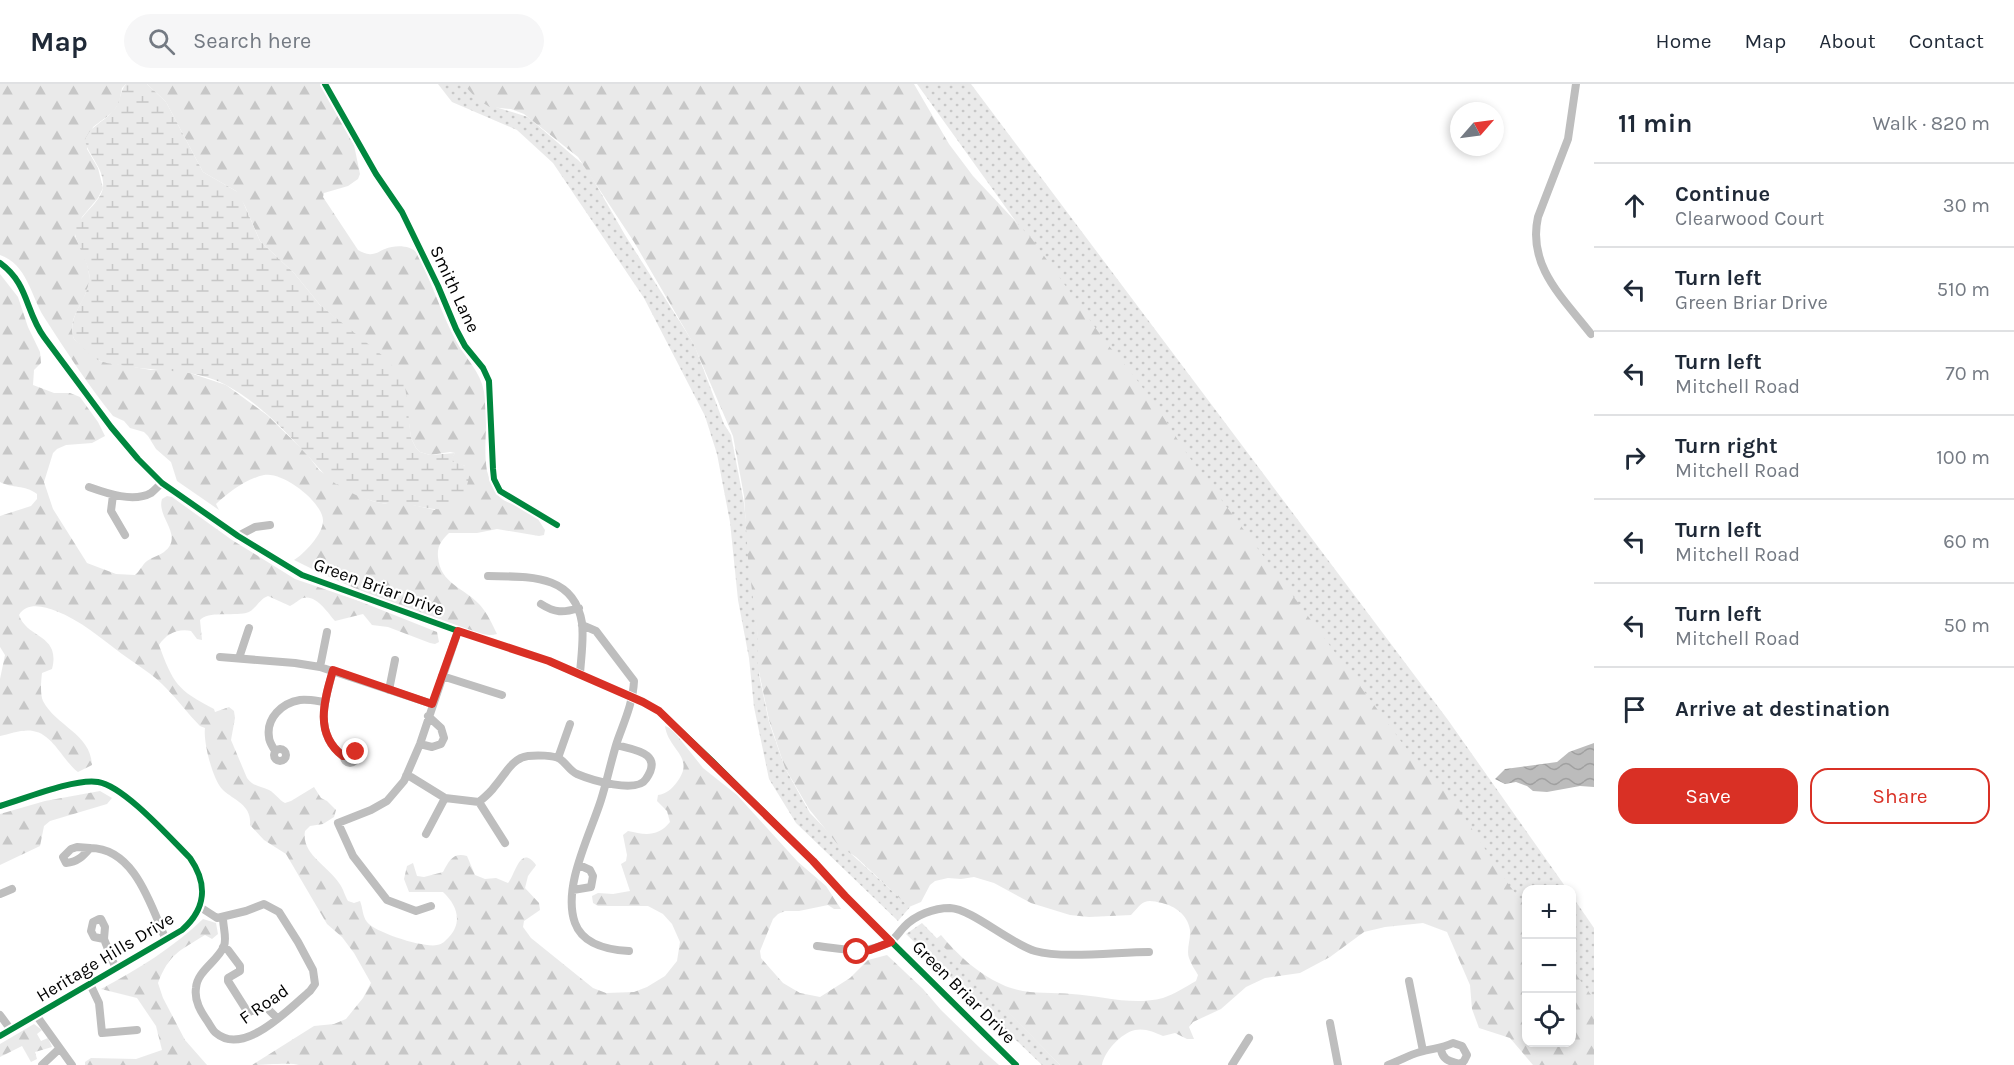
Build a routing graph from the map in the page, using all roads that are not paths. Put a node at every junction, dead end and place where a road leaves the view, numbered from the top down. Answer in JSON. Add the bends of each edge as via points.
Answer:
{"nodes":[{"id":1,"x":325,"y":84,"type":"edge"},
{"id":2,"x":1576,"y":84,"type":"edge"},
{"id":3,"x":0,"y":263,"type":"edge"},
{"id":4,"x":1591,"y":334,"type":"dead end"},
{"id":5,"x":162,"y":483,"type":"junction"},
{"id":6,"x":89,"y":487,"type":"dead end"},
{"id":7,"x":113,"y":495,"type":"junction"},
{"id":8,"x":270,"y":525,"type":"dead end"},
{"id":9,"x":557,"y":525,"type":"dead end"},
{"id":10,"x":125,"y":535,"type":"dead end"},
{"id":11,"x":238,"y":536,"type":"junction"},
{"id":12,"x":488,"y":576,"type":"dead end"},
{"id":13,"x":541,"y":604,"type":"dead end"},
{"id":14,"x":579,"y":608,"type":"junction"},
{"id":15,"x":582,"y":625,"type":"junction"},
{"id":16,"x":249,"y":628,"type":"dead end"},
{"id":17,"x":458,"y":631,"type":"junction"},
{"id":18,"x":327,"y":632,"type":"dead end"},
{"id":19,"x":220,"y":657,"type":"dead end"},
{"id":20,"x":239,"y":658,"type":"junction"},
{"id":21,"x":395,"y":660,"type":"dead end"},
{"id":22,"x":320,"y":667,"type":"junction"},
{"id":23,"x":333,"y":670,"type":"junction"},
{"id":24,"x":580,"y":674,"type":"junction"},
{"id":25,"x":442,"y":676,"type":"junction"},
{"id":26,"x":389,"y":690,"type":"junction"},
{"id":27,"x":502,"y":695,"type":"dead end"},
{"id":28,"x":633,"y":698,"type":"junction"},
{"id":29,"x":325,"y":702,"type":"junction"},
{"id":30,"x":432,"y":704,"type":"junction"},
{"id":31,"x":428,"y":716,"type":"junction"},
{"id":32,"x":570,"y":724,"type":"dead end"},
{"id":33,"x":420,"y":744,"type":"junction"},
{"id":34,"x":616,"y":745,"type":"junction"},
{"id":35,"x":275,"y":751,"type":"dead end"},
{"id":36,"x":343,"y":756,"type":"dead end"},
{"id":37,"x":558,"y":758,"type":"junction"},
{"id":38,"x":406,"y":776,"type":"junction"},
{"id":39,"x":606,"y":782,"type":"junction"},
{"id":40,"x":445,"y":798,"type":"junction"},
{"id":41,"x":479,"y":802,"type":"junction"},
{"id":42,"x":0,"y":806,"type":"edge"},
{"id":43,"x":426,"y":834,"type":"dead end"},
{"id":44,"x":505,"y":843,"type":"dead end"},
{"id":45,"x":90,"y":848,"type":"dead end"},
{"id":46,"x":579,"y":865,"type":"junction"},
{"id":47,"x":12,"y":889,"type":"dead end"},
{"id":48,"x":573,"y":890,"type":"junction"},
{"id":49,"x":0,"y":894,"type":"edge"},
{"id":50,"x":200,"y":906,"type":"junction"},
{"id":51,"x":431,"y":906,"type":"dead end"},
{"id":52,"x":222,"y":918,"type":"junction"},
{"id":53,"x":104,"y":939,"type":"dead end"},
{"id":54,"x":166,"y":940,"type":"junction"},
{"id":55,"x":891,"y":942,"type":"junction"},
{"id":56,"x":817,"y":946,"type":"dead end"},
{"id":57,"x":223,"y":947,"type":"junction"},
{"id":58,"x":629,"y":951,"type":"dead end"},
{"id":59,"x":1149,"y":952,"type":"dead end"},
{"id":60,"x":116,"y":969,"type":"junction"},
{"id":61,"x":1409,"y":981,"type":"dead end"},
{"id":62,"x":90,"y":984,"type":"junction"},
{"id":63,"x":0,"y":1015,"type":"edge"},
{"id":64,"x":36,"y":1016,"type":"junction"},
{"id":65,"x":278,"y":1018,"type":"junction"},
{"id":66,"x":1330,"y":1023,"type":"dead end"},
{"id":67,"x":11,"y":1030,"type":"junction"},
{"id":68,"x":137,"y":1030,"type":"dead end"},
{"id":69,"x":0,"y":1036,"type":"edge"},
{"id":70,"x":1249,"y":1038,"type":"dead end"},
{"id":71,"x":59,"y":1048,"type":"junction"},
{"id":72,"x":1441,"y":1050,"type":"junction"},
{"id":73,"x":1423,"y":1051,"type":"junction"},
{"id":74,"x":1461,"y":1064,"type":"edge"},
{"id":75,"x":42,"y":1065,"type":"edge"},
{"id":76,"x":72,"y":1065,"type":"edge"},
{"id":77,"x":1016,"y":1065,"type":"edge"},
{"id":78,"x":1232,"y":1065,"type":"edge"},
{"id":79,"x":1338,"y":1065,"type":"edge"},
{"id":80,"x":1388,"y":1065,"type":"edge"}],
"edges":[{"from":1,"to":9,"type":"street","name":"Smith Lane","via":[[402,213],[465,346],[489,381],[493,469],[500,491]]},
{"from":2,"to":4,"type":"street","via":[[1568,138],[1535,229],[1545,273]]},
{"from":3,"to":5,"type":"street","name":"Green Briar Drive","via":[[17,278],[34,323],[111,427]]},
{"from":5,"to":7,"type":"street","via":[[150,494]]},
{"from":5,"to":11,"type":"street","name":"Green Briar Drive"},
{"from":6,"to":7,"type":"street"},
{"from":7,"to":10,"type":"street","via":[[111,511]]},
{"from":8,"to":11,"type":"street"},
{"from":11,"to":17,"type":"street","name":"Green Briar Drive","via":[[302,575]]},
{"from":12,"to":14,"type":"street","via":[[551,581],[569,593]]},
{"from":13,"to":14,"type":"street","via":[[554,612]]},
{"from":14,"to":15,"type":"street"},
{"from":15,"to":24,"type":"street"},
{"from":15,"to":28,"type":"street","via":[[596,631],[634,681]]},
{"from":16,"to":20,"type":"street"},
{"from":17,"to":24,"type":"street","name":"Green Briar Drive"},
{"from":17,"to":25,"type":"street"},
{"from":18,"to":22,"type":"street"},
{"from":19,"to":20,"type":"street"},
{"from":20,"to":22,"type":"street"},
{"from":21,"to":26,"type":"street"},
{"from":22,"to":23,"type":"street"},
{"from":23,"to":26,"type":"street"},
{"from":23,"to":29,"type":"street"},
{"from":24,"to":28,"type":"street","name":"Green Briar Drive"},
{"from":25,"to":27,"type":"street"},
{"from":25,"to":30,"type":"street"},
{"from":26,"to":30,"type":"street"},
{"from":28,"to":34,"type":"street"},
{"from":28,"to":55,"type":"street","name":"Green Briar Drive","via":[[659,711],[706,755]]},
{"from":29,"to":35,"type":"street","via":[[303,699],[275,713],[268,738]]},
{"from":29,"to":36,"type":"street","via":[[324,730]]},
{"from":30,"to":31,"type":"street"},
{"from":31,"to":33,"type":"street"},
{"from":31,"to":33,"type":"street","via":[[441,728],[444,738],[432,747]]},
{"from":32,"to":37,"type":"street"},
{"from":33,"to":38,"type":"street"},
{"from":34,"to":39,"type":"street"},
{"from":34,"to":39,"type":"street","via":[[646,753],[652,767],[637,786]]},
{"from":37,"to":39,"type":"street","via":[[575,773]]},
{"from":37,"to":41,"type":"street","via":[[527,756],[515,761]]},
{"from":38,"to":40,"type":"street"},
{"from":38,"to":51,"type":"street","via":[[387,801],[338,826],[353,856],[387,900],[416,911]]},
{"from":39,"to":46,"type":"street"},
{"from":40,"to":41,"type":"street"},
{"from":40,"to":43,"type":"street"},
{"from":41,"to":44,"type":"street"},
{"from":42,"to":50,"type":"street","via":[[74,784],[99,782],[110,786],[190,858],[201,878]]},
{"from":45,"to":54,"type":"street","via":[[115,854],[127,864]]},
{"from":46,"to":48,"type":"street"},
{"from":46,"to":48,"type":"street","via":[[590,870],[593,882],[591,887]]},
{"from":47,"to":49,"type":"street"},
{"from":48,"to":58,"type":"street","via":[[572,911],[580,933],[605,948]]},
{"from":50,"to":52,"type":"street"},
{"from":50,"to":54,"type":"street","name":"Heritage Hills Drive","via":[[190,923]]},
{"from":52,"to":57,"type":"street"},
{"from":52,"to":65,"type":"street","name":"F Road","via":[[264,904],[279,912],[298,942],[313,970],[315,984]]},
{"from":53,"to":60,"type":"street"},
{"from":54,"to":60,"type":"street","name":"Heritage Hills Drive"},
{"from":55,"to":56,"type":"street","via":[[857,952]]},
{"from":55,"to":59,"type":"street","via":[[916,917],[950,908],[961,910],[1011,941],[1036,951]]},
{"from":55,"to":77,"type":"street","name":"Green Briar Drive"},
{"from":57,"to":65,"type":"street","via":[[240,966],[240,971],[228,981],[247,1011],[265,1006]]},
{"from":57,"to":65,"type":"street","name":"F Road","via":[[195,987],[196,1001],[216,1033],[226,1039],[244,1039]]},
{"from":60,"to":62,"type":"street","name":"Heritage Hills Drive"},
{"from":61,"to":73,"type":"street"},
{"from":62,"to":64,"type":"street","name":"Heritage Hills Drive"},
{"from":62,"to":68,"type":"street","via":[[99,1003],[102,1034]]},
{"from":63,"to":67,"type":"street"},
{"from":64,"to":67,"type":"street","name":"Heritage Hills Drive"},
{"from":64,"to":71,"type":"street"},
{"from":66,"to":79,"type":"street"},
{"from":67,"to":69,"type":"street","name":"Heritage Hills Drive"},
{"from":70,"to":78,"type":"street"},
{"from":71,"to":75,"type":"street"},
{"from":71,"to":76,"type":"street"},
{"from":72,"to":73,"type":"street"},
{"from":72,"to":74,"type":"street","via":[[1450,1062]]},
{"from":72,"to":74,"type":"street","via":[[1453,1043],[1462,1046],[1467,1055]]},
{"from":73,"to":80,"type":"street"}]}
